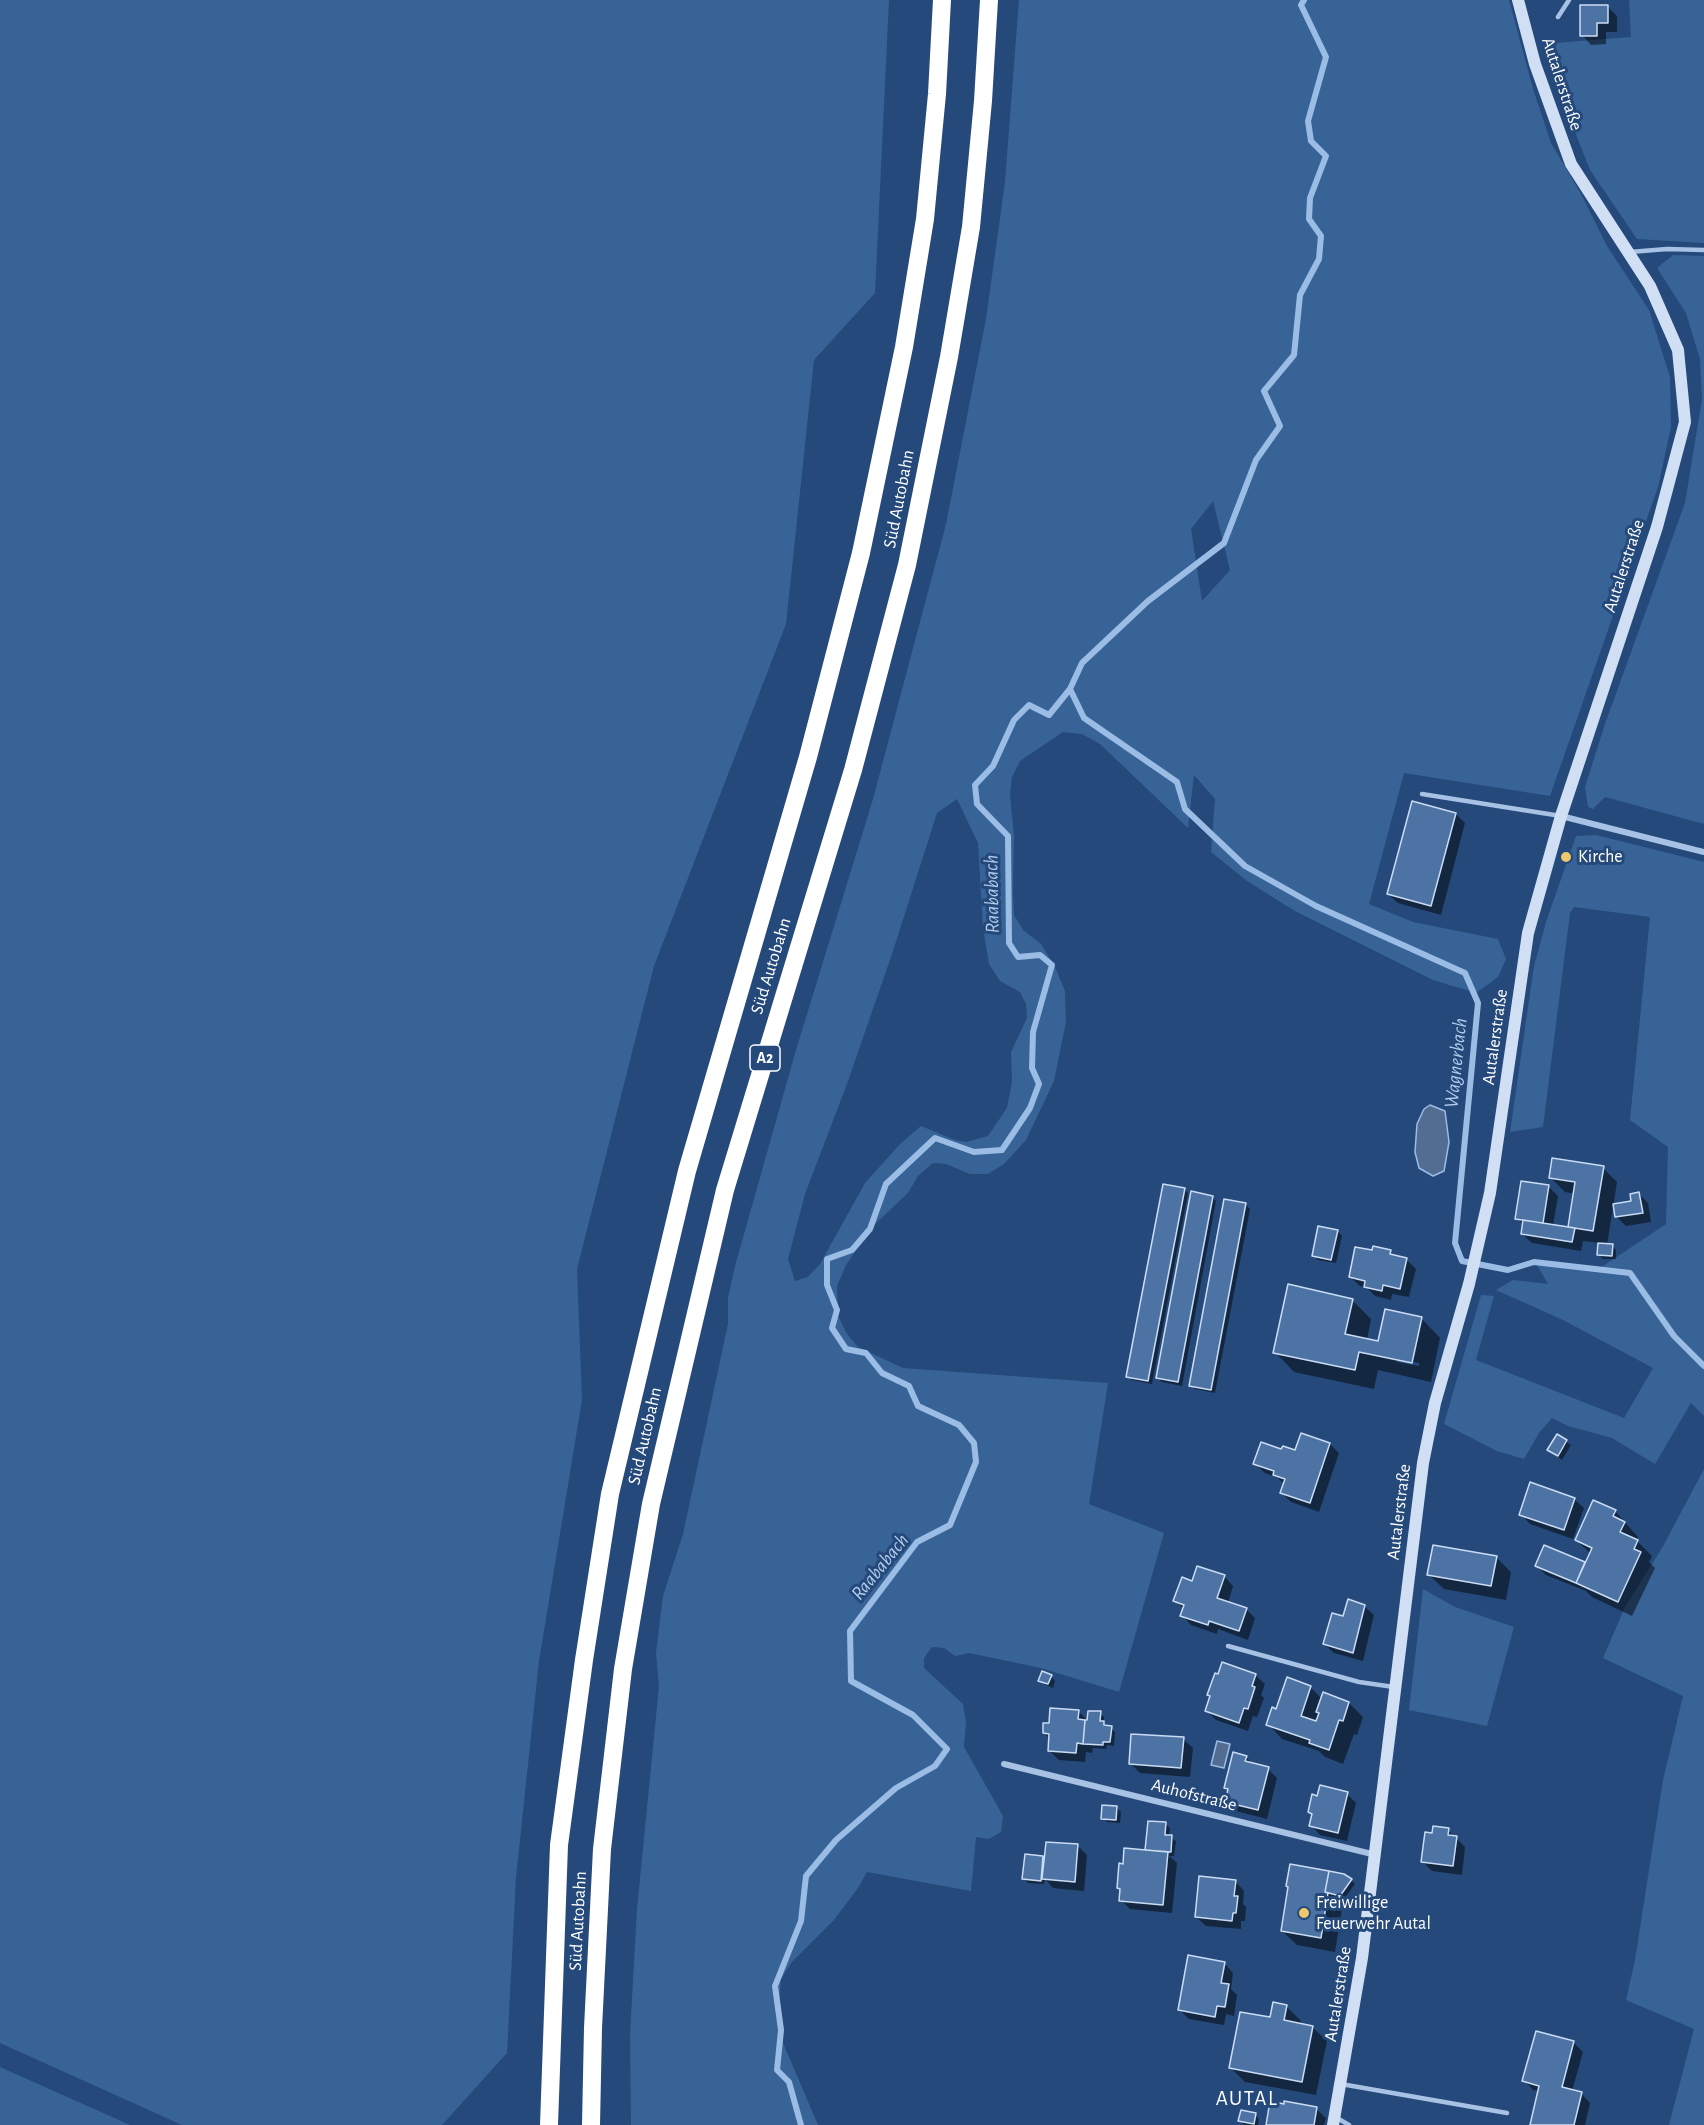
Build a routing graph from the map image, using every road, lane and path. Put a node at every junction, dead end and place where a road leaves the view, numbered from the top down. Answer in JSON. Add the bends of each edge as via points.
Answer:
{"nodes":[{"id":1,"x":942,"y":0,"type":"edge"},
{"id":2,"x":989,"y":0,"type":"edge"},
{"id":3,"x":1518,"y":0,"type":"edge"},
{"id":4,"x":1569,"y":0,"type":"edge"},
{"id":5,"x":1558,"y":17,"type":"dead end"},
{"id":6,"x":1704,"y":250,"type":"edge"},
{"id":7,"x":1628,"y":252,"type":"junction"},
{"id":8,"x":1422,"y":794,"type":"dead end"},
{"id":9,"x":1561,"y":816,"type":"junction"},
{"id":10,"x":1704,"y":852,"type":"edge"},
{"id":11,"x":1228,"y":1646,"type":"dead end"},
{"id":12,"x":1397,"y":1688,"type":"junction"},
{"id":13,"x":1004,"y":1764,"type":"dead end"},
{"id":14,"x":1376,"y":1855,"type":"junction"},
{"id":15,"x":1341,"y":2084,"type":"junction"},
{"id":16,"x":1508,"y":2113,"type":"dead end"},
{"id":17,"x":1334,"y":2121,"type":"edge"},
{"id":18,"x":549,"y":2125,"type":"edge"},
{"id":19,"x":591,"y":2125,"type":"edge"},
{"id":20,"x":1349,"y":2125,"type":"edge"}],
"edges":[{"from":1,"to":18,"type":"highway","name":"Süd Autobahn","number":"A2","via":[[925,219],[904,347],[861,553],[808,757],[687,1171],[610,1494],[559,1845]]},
{"from":2,"to":19,"type":"highway","name":"Süd Autobahn","number":"A2","via":[[971,227],[907,565],[853,770],[725,1190],[651,1504],[623,1669],[602,1849]]},
{"from":3,"to":7,"type":"main road","name":"Autalerstraße","via":[[1535,64],[1570,164]]},
{"from":4,"to":5,"type":"lane"},
{"from":6,"to":7,"type":"lane"},
{"from":7,"to":9,"type":"main road","name":"Autalerstraße","via":[[1650,286],[1678,350],[1685,422],[1656,527]]},
{"from":8,"to":9,"type":"lane"},
{"from":9,"to":10,"type":"street"},
{"from":9,"to":12,"type":"main road","name":"Autalerstraße","via":[[1528,933],[1479,1247],[1435,1403],[1423,1463]]},
{"from":11,"to":12,"type":"lane","via":[[1359,1682]]},
{"from":12,"to":14,"type":"main road","name":"Autalerstraße"},
{"from":13,"to":14,"type":"street","name":"Auhofstraße"},
{"from":14,"to":15,"type":"main road","name":"Autalerstraße"},
{"from":15,"to":16,"type":"lane"},
{"from":15,"to":17,"type":"main road","name":"Autalerstraße"},
{"from":17,"to":20,"type":"lane"}]}
